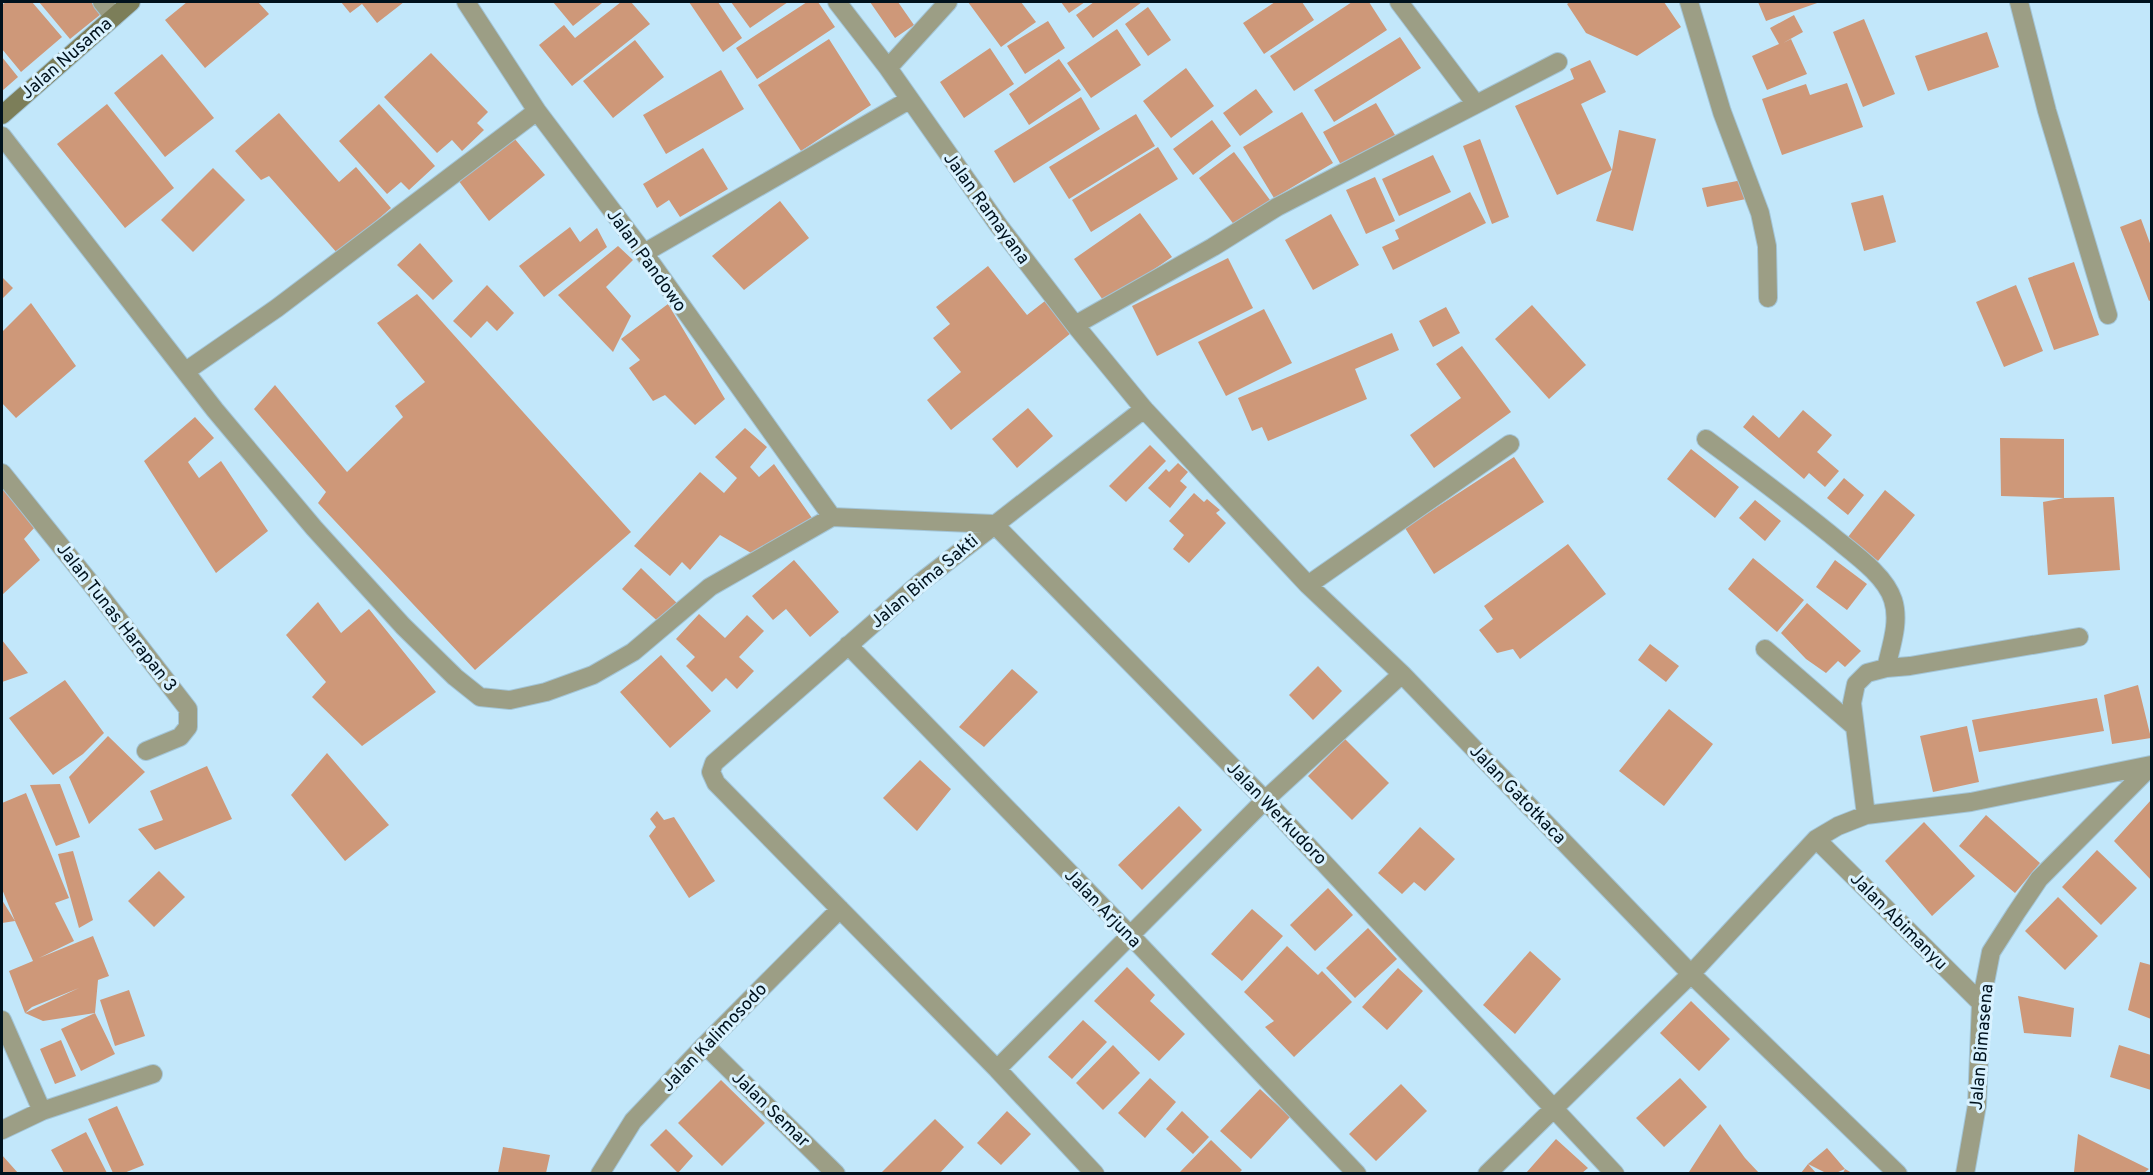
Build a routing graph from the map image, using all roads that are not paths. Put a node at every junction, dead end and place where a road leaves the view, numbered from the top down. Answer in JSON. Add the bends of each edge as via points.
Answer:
{"nodes":[{"id":1,"x":102,"y":2,"type":"edge"},
{"id":2,"x":131,"y":2,"type":"edge"},
{"id":3,"x":466,"y":2,"type":"edge"},
{"id":4,"x":837,"y":2,"type":"edge"},
{"id":5,"x":948,"y":2,"type":"edge"},
{"id":6,"x":1399,"y":2,"type":"edge"},
{"id":7,"x":1689,"y":2,"type":"edge"},
{"id":8,"x":2019,"y":2,"type":"edge"},
{"id":9,"x":114,"y":17,"type":"junction"},
{"id":10,"x":1558,"y":62,"type":"dead end"},
{"id":11,"x":888,"y":68,"type":"junction"},
{"id":12,"x":909,"y":100,"type":"junction"},
{"id":13,"x":1475,"y":103,"type":"junction"},
{"id":14,"x":537,"y":111,"type":"junction"},
{"id":15,"x":2,"y":115,"type":"edge"},
{"id":16,"x":2,"y":136,"type":"edge"},
{"id":17,"x":644,"y":254,"type":"junction"},
{"id":18,"x":1768,"y":298,"type":"dead end"},
{"id":19,"x":2108,"y":315,"type":"dead end"},
{"id":20,"x":1075,"y":325,"type":"junction"},
{"id":21,"x":186,"y":371,"type":"junction"},
{"id":22,"x":1144,"y":409,"type":"junction"},
{"id":23,"x":1706,"y":439,"type":"dead end"},
{"id":24,"x":1510,"y":444,"type":"dead end"},
{"id":25,"x":2,"y":473,"type":"edge"},
{"id":26,"x":832,"y":517,"type":"junction"},
{"id":27,"x":994,"y":524,"type":"junction"},
{"id":28,"x":1308,"y":585,"type":"junction"},
{"id":29,"x":2079,"y":637,"type":"dead end"},
{"id":30,"x":848,"y":645,"type":"junction"},
{"id":31,"x":1765,"y":649,"type":"dead end"},
{"id":32,"x":1887,"y":668,"type":"junction"},
{"id":33,"x":1402,"y":674,"type":"junction"},
{"id":34,"x":1855,"y":727,"type":"junction"},
{"id":35,"x":146,"y":751,"type":"dead end"},
{"id":36,"x":2151,"y":765,"type":"edge"},
{"id":37,"x":1265,"y":800,"type":"junction"},
{"id":38,"x":1866,"y":815,"type":"junction"},
{"id":39,"x":1816,"y":839,"type":"junction"},
{"id":40,"x":840,"y":909,"type":"junction"},
{"id":41,"x":1131,"y":936,"type":"junction"},
{"id":42,"x":1691,"y":974,"type":"junction"},
{"id":43,"x":1981,"y":1003,"type":"junction"},
{"id":44,"x":2,"y":1020,"type":"edge"},
{"id":45,"x":705,"y":1045,"type":"junction"},
{"id":46,"x":997,"y":1069,"type":"junction"},
{"id":47,"x":153,"y":1074,"type":"dead end"},
{"id":48,"x":1554,"y":1109,"type":"junction"},
{"id":49,"x":42,"y":1111,"type":"junction"},
{"id":50,"x":2,"y":1130,"type":"edge"},
{"id":51,"x":600,"y":1173,"type":"edge"},
{"id":52,"x":836,"y":1173,"type":"edge"},
{"id":53,"x":1095,"y":1173,"type":"edge"},
{"id":54,"x":1357,"y":1173,"type":"edge"},
{"id":55,"x":1487,"y":1173,"type":"edge"},
{"id":56,"x":1615,"y":1173,"type":"edge"},
{"id":57,"x":1898,"y":1173,"type":"edge"},
{"id":58,"x":1965,"y":1173,"type":"edge"}],
"edges":[{"from":1,"to":9,"type":"street"},
{"from":2,"to":9,"type":"street","name":"Jalan Nusama"},
{"from":3,"to":14,"type":"street","name":"Jalan Pandowo"},
{"from":4,"to":11,"type":"street","name":"Jalan Ramayana"},
{"from":5,"to":11,"type":"street"},
{"from":6,"to":13,"type":"street"},
{"from":7,"to":18,"type":"street","via":[[1722,112],[1760,213],[1767,246]]},
{"from":8,"to":19,"type":"street"},
{"from":9,"to":15,"type":"street","name":"Jalan Nusama"},
{"from":10,"to":13,"type":"street"},
{"from":11,"to":12,"type":"street","name":"Jalan Ramayana"},
{"from":12,"to":17,"type":"street"},
{"from":12,"to":20,"type":"street","name":"Jalan Ramayana"},
{"from":13,"to":20,"type":"street","via":[[1277,207]]},
{"from":14,"to":17,"type":"street","name":"Jalan Pandowo"},
{"from":14,"to":21,"type":"street","via":[[277,308]]},
{"from":16,"to":21,"type":"street"},
{"from":17,"to":26,"type":"street","name":"Jalan Pandowo"},
{"from":20,"to":22,"type":"street","name":"Jalan Ramayana"},
{"from":21,"to":26,"type":"street","via":[[314,528],[403,626],[480,697],[510,700],[593,675],[633,652],[710,587]]},
{"from":22,"to":27,"type":"street","name":"Jalan Bima Sakti"},
{"from":22,"to":28,"type":"street","name":"Jalan Gatotkaca"},
{"from":23,"to":32,"type":"street","via":[[1874,571],[1893,599],[1896,616]]},
{"from":24,"to":28,"type":"street"},
{"from":25,"to":35,"type":"street","name":"Jalan Tunas Harapan 3","via":[[188,710],[188,727],[180,737]]},
{"from":26,"to":27,"type":"street"},
{"from":27,"to":30,"type":"street","name":"Jalan Bima Sakti"},
{"from":27,"to":37,"type":"street","name":"Jalan Werkudoro"},
{"from":28,"to":33,"type":"street","name":"Jalan Gatotkaca"},
{"from":29,"to":32,"type":"street"},
{"from":30,"to":40,"type":"street","name":"Jalan Bima Sakti","via":[[714,764],[711,772],[716,783]]},
{"from":30,"to":41,"type":"street","name":"Jalan Arjuna"},
{"from":31,"to":34,"type":"street"},
{"from":32,"to":34,"type":"street","via":[[1867,673],[1856,684],[1852,703]]},
{"from":33,"to":37,"type":"street"},
{"from":33,"to":42,"type":"street","name":"Jalan Gatotkaca"},
{"from":34,"to":38,"type":"street"},
{"from":36,"to":38,"type":"street","via":[[1971,802]]},
{"from":36,"to":43,"type":"street","name":"Jalan Bimasena","via":[[2039,879],[2021,904],[1991,952]]},
{"from":37,"to":41,"type":"street"},
{"from":37,"to":48,"type":"street","name":"Jalan Werkudoro"},
{"from":38,"to":39,"type":"street"},
{"from":39,"to":42,"type":"street"},
{"from":39,"to":43,"type":"street","name":"Jalan Abimanyu"},
{"from":40,"to":45,"type":"street","name":"Jalan Kalimosodo"},
{"from":40,"to":46,"type":"street"},
{"from":41,"to":46,"type":"street"},
{"from":41,"to":54,"type":"street","name":"Jalan Arjuna"},
{"from":42,"to":48,"type":"street"},
{"from":42,"to":57,"type":"street","name":"Jalan Gatotkaca"},
{"from":43,"to":58,"type":"street","name":"Jalan Bimasena","via":[[1977,1105]]},
{"from":44,"to":49,"type":"street"},
{"from":45,"to":51,"type":"street","name":"Jalan Kalimosodo","via":[[633,1121]]},
{"from":45,"to":52,"type":"street","name":"Jalan Semar"},
{"from":46,"to":53,"type":"street"},
{"from":47,"to":49,"type":"street"},
{"from":48,"to":55,"type":"street"},
{"from":48,"to":56,"type":"street","name":"Jalan Werkudoro"},
{"from":49,"to":50,"type":"street"}]}
